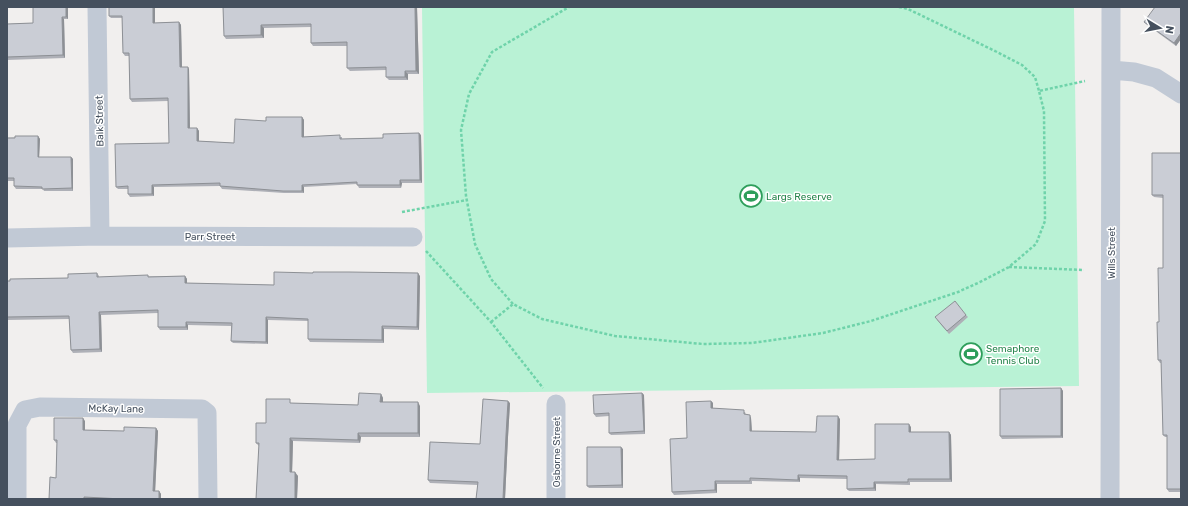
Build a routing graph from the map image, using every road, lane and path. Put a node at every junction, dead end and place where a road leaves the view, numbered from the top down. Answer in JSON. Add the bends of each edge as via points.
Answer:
{"nodes":[{"id":1,"x":97,"y":7,"type":"edge"},
{"id":2,"x":569,"y":7,"type":"edge"},
{"id":3,"x":898,"y":7,"type":"edge"},
{"id":4,"x":1112,"y":7,"type":"edge"},
{"id":5,"x":1111,"y":70,"type":"junction"},
{"id":6,"x":1085,"y":81,"type":"dead end"},
{"id":7,"x":1039,"y":91,"type":"junction"},
{"id":8,"x":1181,"y":94,"type":"edge"},
{"id":9,"x":467,"y":200,"type":"junction"},
{"id":10,"x":402,"y":212,"type":"dead end"},
{"id":11,"x":100,"y":236,"type":"junction"},
{"id":12,"x":413,"y":237,"type":"joint"},
{"id":13,"x":7,"y":238,"type":"edge"},
{"id":14,"x":1009,"y":266,"type":"junction"},
{"id":15,"x":1084,"y":270,"type":"dead end"},
{"id":16,"x":513,"y":304,"type":"junction"},
{"id":17,"x":491,"y":322,"type":"junction"},
{"id":18,"x":556,"y":404,"type":"joint"},
{"id":19,"x":17,"y":499,"type":"edge"},
{"id":20,"x":208,"y":499,"type":"edge"},
{"id":21,"x":556,"y":499,"type":"edge"},
{"id":22,"x":1110,"y":499,"type":"edge"}],
"edges":[{"from":1,"to":11,"type":"street","name":"Balk Street"},
{"from":2,"to":9,"type":"path","via":[[492,52],[469,94],[461,130]]},
{"from":3,"to":7,"type":"path","via":[[908,9],[1022,65],[1035,77]]},
{"from":4,"to":5,"type":"street","name":"Wills Street"},
{"from":5,"to":8,"type":"street","via":[[1134,72],[1156,78]]},
{"from":5,"to":22,"type":"street","name":"Wills Street"},
{"from":6,"to":7,"type":"path"},
{"from":7,"to":14,"type":"path","via":[[1044,111],[1045,221],[1036,244]]},
{"from":9,"to":10,"type":"path"},
{"from":9,"to":16,"type":"path","via":[[475,244],[491,279]]},
{"from":11,"to":12,"type":"street","name":"Parr Street"},
{"from":11,"to":13,"type":"street","name":"Parr Street"},
{"from":12,"to":17,"type":"path"},
{"from":14,"to":15,"type":"path"},
{"from":14,"to":16,"type":"path","via":[[958,292],[871,321],[823,333],[752,343],[703,344],[615,336],[542,319]]},
{"from":16,"to":17,"type":"path"},
{"from":17,"to":18,"type":"path"},
{"from":18,"to":21,"type":"street","name":"Osborne Street"},
{"from":19,"to":20,"type":"street","name":"McKay Lane","via":[[17,425],[24,410],[40,407],[202,409],[207,413]]}]}
